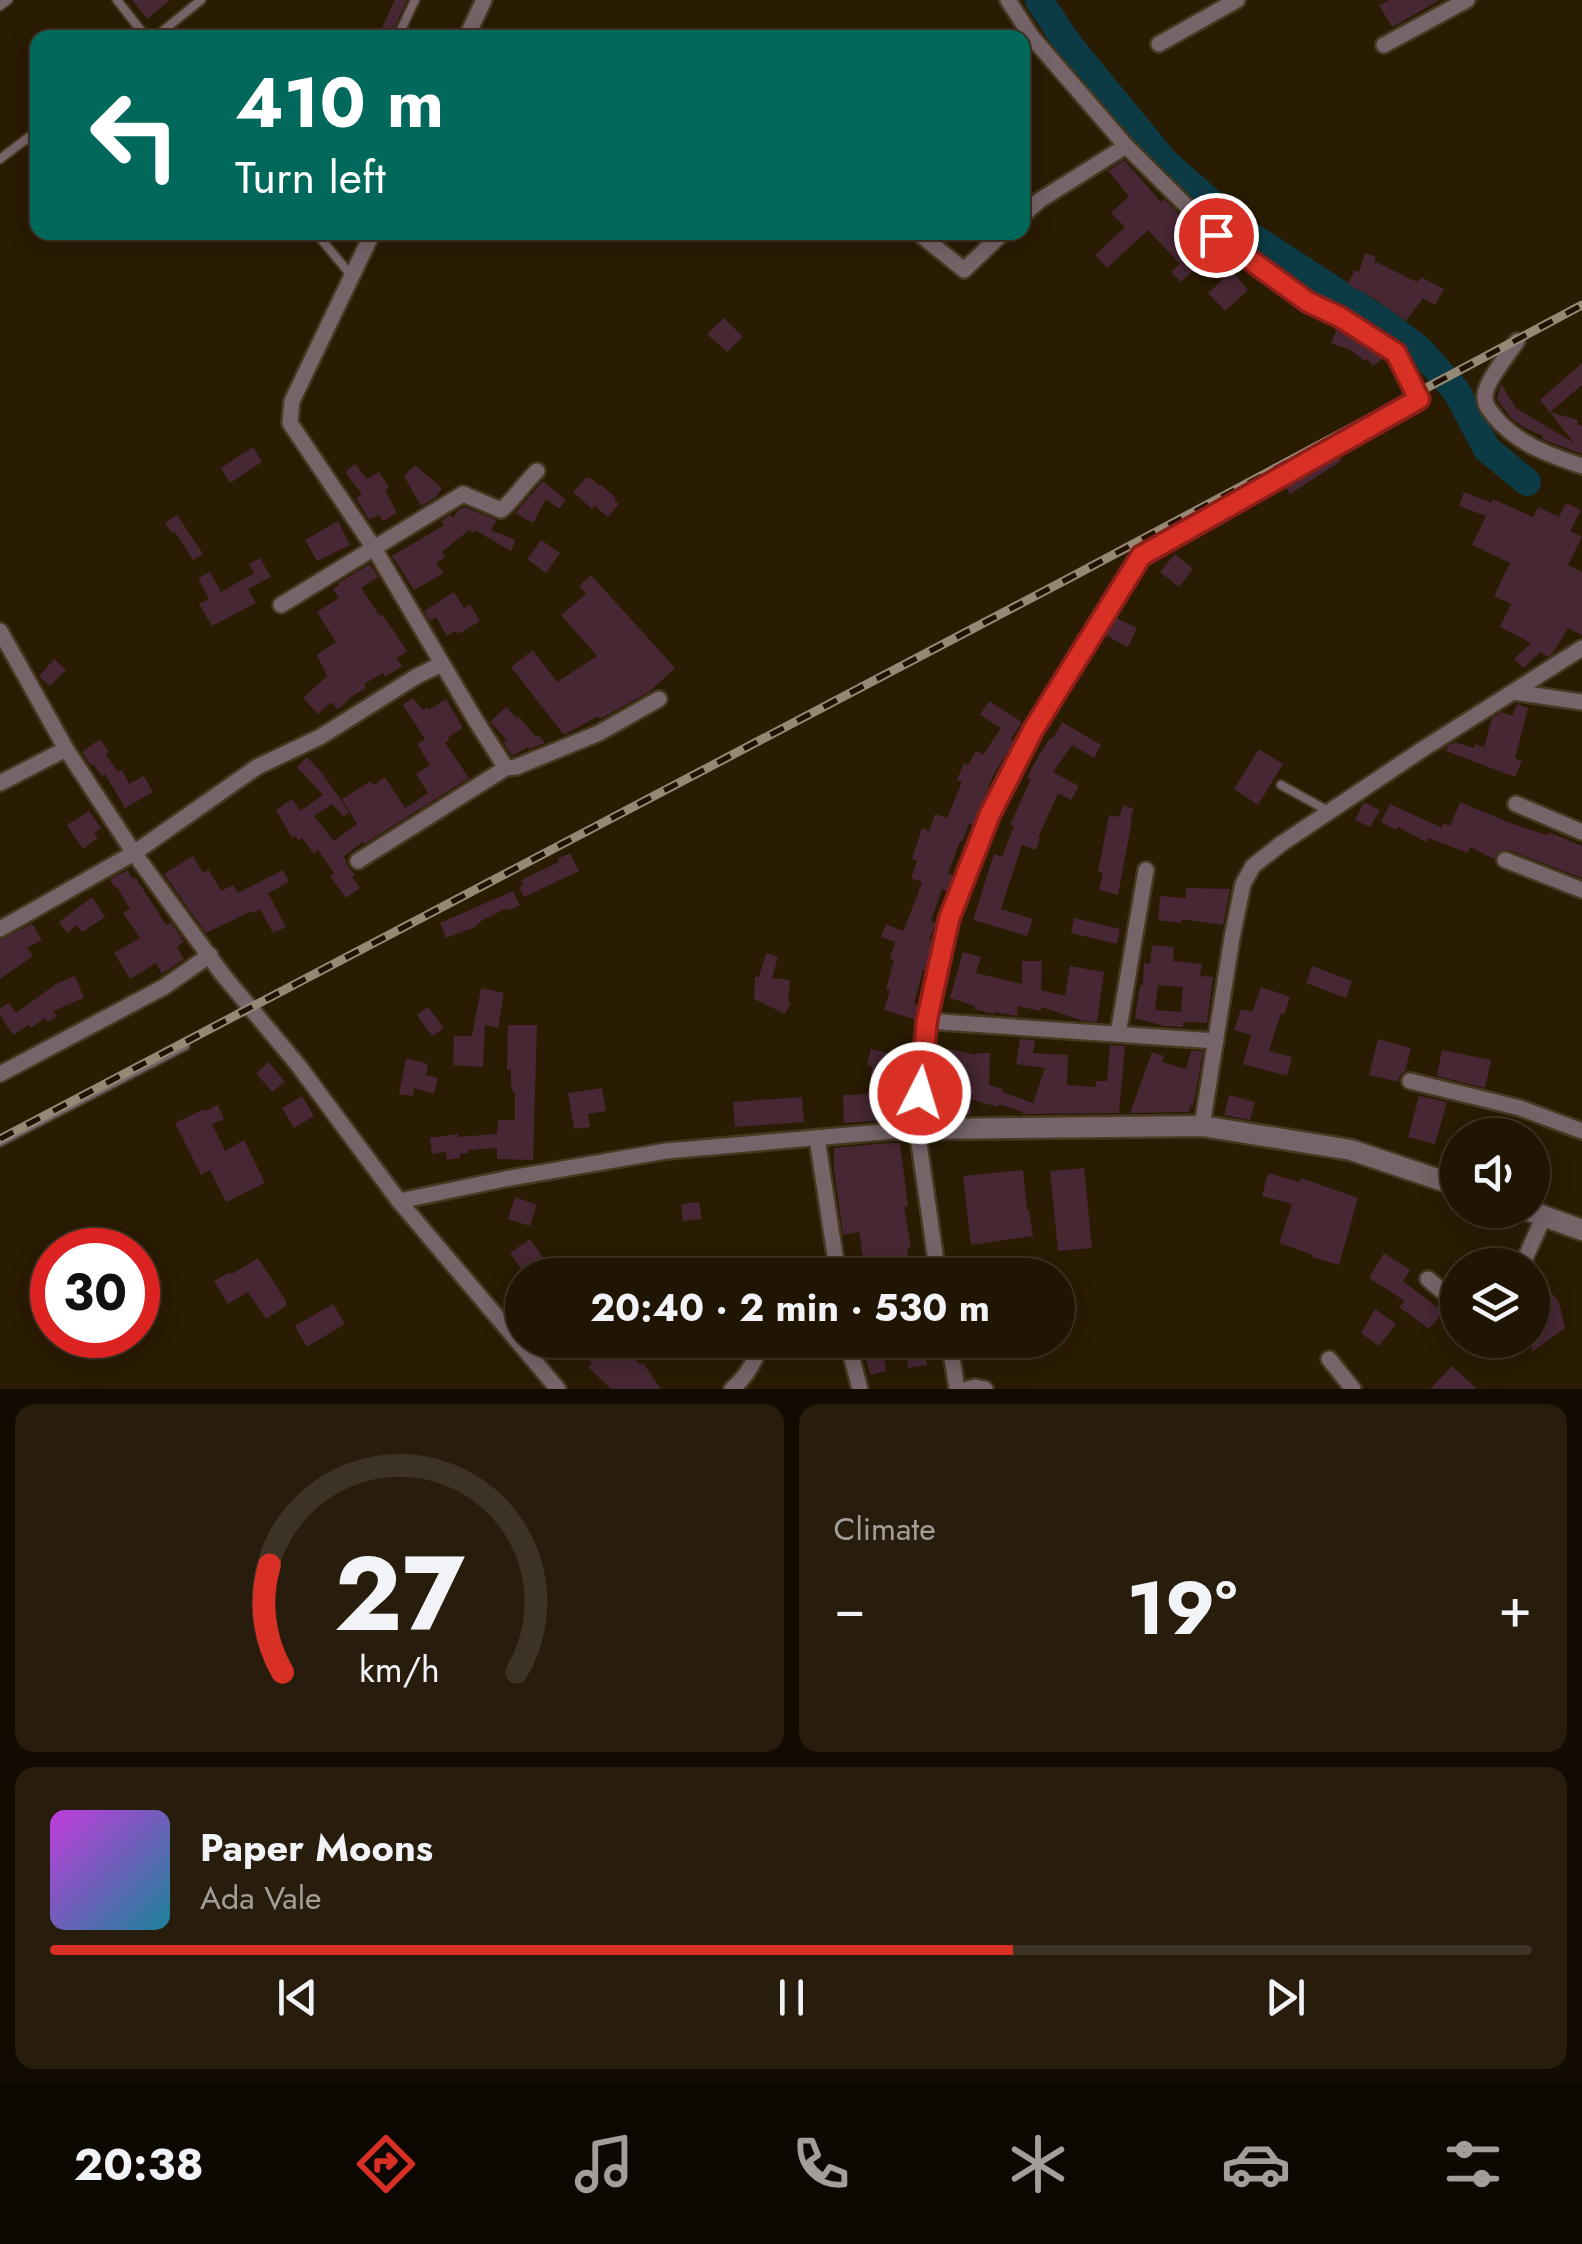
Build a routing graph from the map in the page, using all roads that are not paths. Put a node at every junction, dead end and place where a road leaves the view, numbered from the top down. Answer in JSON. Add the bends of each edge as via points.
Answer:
{"nodes":[{"id":1,"x":8,"y":0,"type":"edge"},
{"id":2,"x":117,"y":0,"type":"edge"},
{"id":3,"x":201,"y":0,"type":"edge"},
{"id":4,"x":414,"y":0,"type":"edge"},
{"id":5,"x":484,"y":0,"type":"edge"},
{"id":6,"x":1008,"y":0,"type":"edge"},
{"id":7,"x":1237,"y":0,"type":"edge"},
{"id":8,"x":1467,"y":0,"type":"edge"},
{"id":9,"x":0,"y":6,"type":"edge"},
{"id":10,"x":144,"y":30,"type":"edge"},
{"id":11,"x":162,"y":30,"type":"edge"},
{"id":12,"x":400,"y":30,"type":"edge"},
{"id":13,"x":470,"y":30,"type":"edge"},
{"id":14,"x":1027,"y":30,"type":"edge"},
{"id":15,"x":1030,"y":34,"type":"edge"},
{"id":16,"x":1159,"y":44,"type":"dead end"},
{"id":17,"x":1384,"y":45,"type":"dead end"},
{"id":18,"x":30,"y":136,"type":"edge"},
{"id":19,"x":1126,"y":146,"type":"junction"},
{"id":20,"x":0,"y":160,"type":"edge"},
{"id":21,"x":1030,"y":209,"type":"edge"},
{"id":22,"x":322,"y":240,"type":"edge"},
{"id":23,"x":369,"y":240,"type":"edge"},
{"id":24,"x":927,"y":240,"type":"edge"},
{"id":25,"x":996,"y":240,"type":"edge"},
{"id":26,"x":352,"y":276,"type":"junction"},
{"id":27,"x":1517,"y":342,"type":"dead end"},
{"id":28,"x":1582,"y":466,"type":"edge"},
{"id":29,"x":537,"y":471,"type":"dead end"},
{"id":30,"x":374,"y":548,"type":"junction"},
{"id":31,"x":281,"y":605,"type":"dead end"},
{"id":32,"x":0,"y":631,"type":"edge"},
{"id":33,"x":1582,"y":648,"type":"edge"},
{"id":34,"x":442,"y":664,"type":"junction"},
{"id":35,"x":1513,"y":692,"type":"junction"},
{"id":36,"x":659,"y":699,"type":"dead end"},
{"id":37,"x":1582,"y":702,"type":"edge"},
{"id":38,"x":66,"y":749,"type":"junction"},
{"id":39,"x":506,"y":768,"type":"junction"},
{"id":40,"x":0,"y":783,"type":"edge"},
{"id":41,"x":1281,"y":785,"type":"dead end"},
{"id":42,"x":1516,"y":804,"type":"dead end"},
{"id":43,"x":1330,"y":812,"type":"junction"},
{"id":44,"x":1582,"y":832,"type":"edge"},
{"id":45,"x":134,"y":853,"type":"junction"},
{"id":46,"x":1505,"y":860,"type":"dead end"},
{"id":47,"x":358,"y":861,"type":"dead end"},
{"id":48,"x":1146,"y":870,"type":"dead end"},
{"id":49,"x":1582,"y":890,"type":"edge"},
{"id":50,"x":0,"y":928,"type":"edge"},
{"id":51,"x":210,"y":955,"type":"junction"},
{"id":52,"x":927,"y":1021,"type":"junction"},
{"id":53,"x":1118,"y":1034,"type":"junction"},
{"id":54,"x":1216,"y":1041,"type":"junction"},
{"id":55,"x":185,"y":1046,"type":"dead end"},
{"id":56,"x":0,"y":1074,"type":"edge"},
{"id":57,"x":1410,"y":1082,"type":"dead end"},
{"id":58,"x":1202,"y":1126,"type":"junction"},
{"id":59,"x":918,"y":1129,"type":"junction"},
{"id":60,"x":1582,"y":1132,"type":"edge"},
{"id":61,"x":817,"y":1138,"type":"junction"},
{"id":62,"x":0,"y":1142,"type":"edge"},
{"id":63,"x":1440,"y":1180,"type":"edge"},
{"id":64,"x":398,"y":1201,"type":"junction"},
{"id":65,"x":1550,"y":1218,"type":"edge"},
{"id":66,"x":1582,"y":1230,"type":"edge"},
{"id":67,"x":835,"y":1258,"type":"edge"},
{"id":68,"x":936,"y":1258,"type":"edge"},
{"id":69,"x":1428,"y":1279,"type":"dead end"},
{"id":70,"x":1440,"y":1289,"type":"edge"},
{"id":71,"x":755,"y":1358,"type":"edge"},
{"id":72,"x":852,"y":1358,"type":"edge"},
{"id":73,"x":952,"y":1358,"type":"edge"},
{"id":74,"x":1329,"y":1358,"type":"dead end"},
{"id":75,"x":558,"y":1389,"type":"edge"},
{"id":76,"x":732,"y":1389,"type":"edge"},
{"id":77,"x":860,"y":1389,"type":"edge"},
{"id":78,"x":957,"y":1389,"type":"edge"},
{"id":79,"x":967,"y":1389,"type":"edge"},
{"id":80,"x":985,"y":1389,"type":"edge"},
{"id":81,"x":1353,"y":1389,"type":"edge"}],
"edges":[{"from":1,"to":9,"type":"lane"},
{"from":2,"to":10,"type":"lane"},
{"from":3,"to":11,"type":"lane"},
{"from":4,"to":12,"type":"lane"},
{"from":5,"to":13,"type":"street"},
{"from":6,"to":14,"type":"street"},
{"from":7,"to":16,"type":"street"},
{"from":8,"to":17,"type":"street"},
{"from":15,"to":19,"type":"street"},
{"from":18,"to":20,"type":"lane"},
{"from":19,"to":21,"type":"street"},
{"from":19,"to":52,"type":"street","via":[[1216,235],[1308,302],[1396,353],[1419,399],[1141,556],[1033,730],[990,814],[949,919]]},
{"from":22,"to":26,"type":"lane"},
{"from":23,"to":26,"type":"street"},
{"from":24,"to":25,"type":"street","via":[[964,270]]},
{"from":26,"to":30,"type":"street","via":[[292,400],[290,424]]},
{"from":27,"to":28,"type":"street","via":[[1485,391],[1485,404],[1518,439]]},
{"from":29,"to":30,"type":"street","via":[[500,510],[464,494]]},
{"from":30,"to":31,"type":"street"},
{"from":30,"to":34,"type":"street"},
{"from":32,"to":38,"type":"street"},
{"from":33,"to":35,"type":"street"},
{"from":34,"to":39,"type":"street"},
{"from":34,"to":45,"type":"street","via":[[320,738],[257,767]]},
{"from":35,"to":37,"type":"street"},
{"from":35,"to":43,"type":"street"},
{"from":36,"to":39,"type":"street","via":[[599,733]]},
{"from":38,"to":40,"type":"street"},
{"from":38,"to":45,"type":"street"},
{"from":39,"to":47,"type":"street"},
{"from":41,"to":43,"type":"lane"},
{"from":42,"to":44,"type":"street"},
{"from":43,"to":54,"type":"street","via":[[1253,866],[1243,884]]},
{"from":45,"to":50,"type":"street"},
{"from":45,"to":51,"type":"street"},
{"from":46,"to":49,"type":"street"},
{"from":48,"to":53,"type":"street"},
{"from":51,"to":56,"type":"street","via":[[164,987]]},
{"from":51,"to":64,"type":"street"},
{"from":52,"to":53,"type":"street"},
{"from":52,"to":59,"type":"street"},
{"from":53,"to":54,"type":"street"},
{"from":54,"to":58,"type":"street"},
{"from":55,"to":62,"type":"lane"},
{"from":57,"to":60,"type":"street","via":[[1520,1108]]},
{"from":58,"to":59,"type":"street"},
{"from":58,"to":63,"type":"street","via":[[1351,1150]]},
{"from":59,"to":61,"type":"street"},
{"from":59,"to":68,"type":"street"},
{"from":61,"to":64,"type":"street","via":[[666,1152]]},
{"from":61,"to":67,"type":"street"},
{"from":64,"to":75,"type":"street"},
{"from":65,"to":66,"type":"street"},
{"from":69,"to":70,"type":"street"},
{"from":71,"to":76,"type":"street"},
{"from":72,"to":77,"type":"street"},
{"from":73,"to":78,"type":"street"},
{"from":74,"to":81,"type":"street"},
{"from":79,"to":80,"type":"street"}]}
